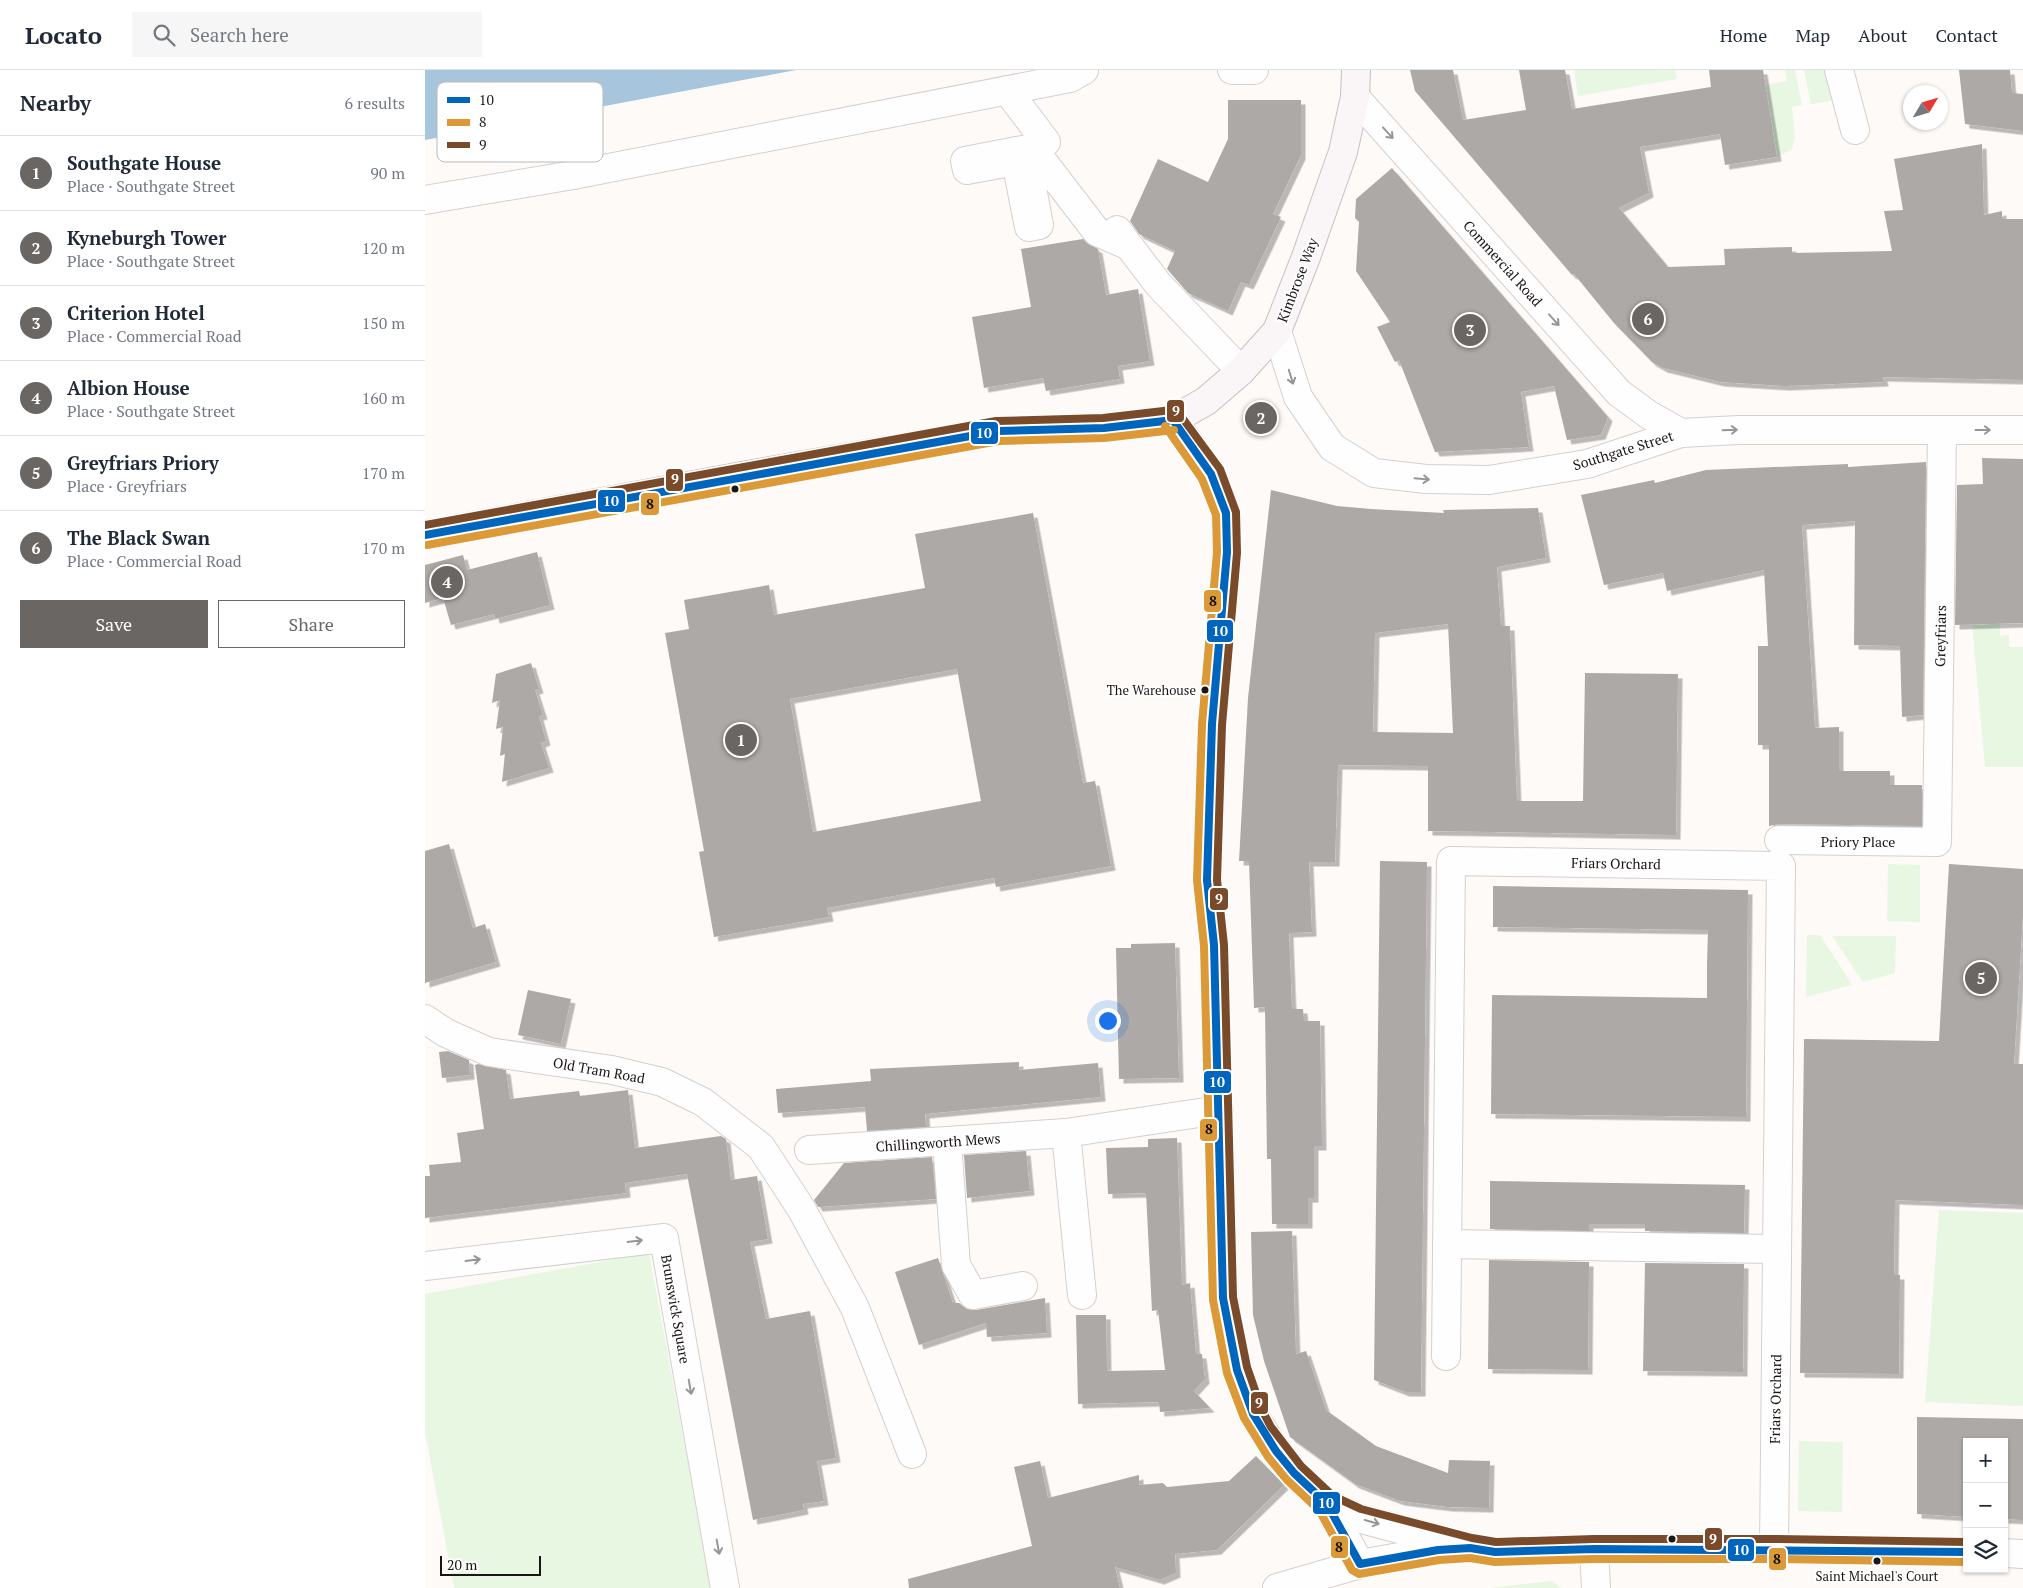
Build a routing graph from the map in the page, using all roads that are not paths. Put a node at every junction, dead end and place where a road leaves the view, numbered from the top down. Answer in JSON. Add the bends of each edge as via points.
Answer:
{"nodes":[{"id":1,"x":1232,"y":70,"type":"edge"},
{"id":2,"x":1254,"y":70,"type":"edge"},
{"id":3,"x":1356,"y":70,"type":"edge"},
{"id":4,"x":1839,"y":70,"type":"edge"},
{"id":5,"x":1077,"y":74,"type":"edge"},
{"id":6,"x":1007,"y":90,"type":"junction"},
{"id":7,"x":1355,"y":97,"type":"junction"},
{"id":8,"x":1855,"y":130,"type":"dead end"},
{"id":9,"x":425,"y":200,"type":"edge"},
{"id":10,"x":1277,"y":331,"type":"junction"},
{"id":11,"x":1241,"y":371,"type":"junction"},
{"id":12,"x":1173,"y":420,"type":"junction"},
{"id":13,"x":1942,"y":430,"type":"junction"},
{"id":14,"x":2023,"y":430,"type":"edge"},
{"id":15,"x":1681,"y":432,"type":"junction"},
{"id":16,"x":425,"y":535,"type":"edge"},
{"id":17,"x":1779,"y":840,"type":"dead end"},
{"id":18,"x":1937,"y":842,"type":"joint"},
{"id":19,"x":425,"y":1019,"type":"edge"},
{"id":20,"x":1219,"y":1110,"type":"junction"},
{"id":21,"x":1066,"y":1133,"type":"junction"},
{"id":22,"x":947,"y":1142,"type":"junction"},
{"id":23,"x":809,"y":1150,"type":"dead end"},
{"id":24,"x":1447,"y":1244,"type":"junction"},
{"id":25,"x":1777,"y":1249,"type":"junction"},
{"id":26,"x":425,"y":1266,"type":"edge"},
{"id":27,"x":1023,"y":1286,"type":"dead end"},
{"id":28,"x":1082,"y":1295,"type":"dead end"},
{"id":29,"x":1446,"y":1356,"type":"dead end"},
{"id":30,"x":912,"y":1454,"type":"dead end"},
{"id":31,"x":1327,"y":1504,"type":"junction"},
{"id":32,"x":1470,"y":1548,"type":"junction"},
{"id":33,"x":1595,"y":1549,"type":"junction"},
{"id":34,"x":1774,"y":1549,"type":"junction"},
{"id":35,"x":1963,"y":1552,"type":"edge"},
{"id":36,"x":2008,"y":1553,"type":"edge"},
{"id":37,"x":2023,"y":1554,"type":"edge"},
{"id":38,"x":1360,"y":1564,"type":"junction"},
{"id":39,"x":1287,"y":1586,"type":"edge"},
{"id":40,"x":725,"y":1588,"type":"edge"},
{"id":41,"x":1596,"y":1588,"type":"edge"}],
"edges":[{"from":1,"to":2,"type":"street"},
{"from":3,"to":7,"type":"main road"},
{"from":4,"to":8,"type":"street"},
{"from":5,"to":6,"type":"street"},
{"from":6,"to":9,"type":"street","via":[[573,175]]},
{"from":6,"to":11,"type":"street","via":[[1046,142],[1037,148],[965,161],[967,170],[1016,161],[1029,227],[1039,225],[1027,162],[1041,159],[1097,232],[1122,237],[1159,284]]},
{"from":7,"to":10,"type":"main road","name":"Kimbrose Way","via":[[1343,152],[1307,257]]},
{"from":7,"to":15,"type":"street","name":"Commercial Road","one_way":true,"via":[[1619,393],[1649,415]]},
{"from":10,"to":11,"type":"main road","name":"Kimbrose Way"},
{"from":10,"to":15,"type":"street","name":"Southgate Street","one_way":true,"via":[[1298,397],[1332,447],[1374,473],[1426,479],[1489,480],[1587,464]]},
{"from":11,"to":12,"type":"main road","name":"Kimbrose Way","via":[[1206,401]]},
{"from":12,"to":16,"type":"main road","via":[[1104,428],[998,432],[759,472]]},
{"from":12,"to":20,"type":"street","via":[[1211,474],[1226,513],[1227,552],[1212,724],[1207,880],[1214,945]]},
{"from":13,"to":14,"type":"street","name":"Southgate Street","one_way":true},
{"from":15,"to":13,"type":"street","name":"Southgate Street","one_way":true},
{"from":13,"to":18,"type":"street","name":"Greyfriars"},
{"from":17,"to":18,"type":"street","name":"Priory Place"},
{"from":19,"to":30,"type":"street","name":"Old Tram Road","via":[[446,1033],[489,1052],[612,1070],[662,1082],[703,1102],[761,1148],[802,1210],[855,1308]]},
{"from":20,"to":21,"type":"street","name":"Chillingworth Mews"},
{"from":20,"to":31,"type":"street","via":[[1223,1298],[1237,1370],[1263,1432],[1294,1473]]},
{"from":21,"to":22,"type":"street","name":"Chillingworth Mews"},
{"from":21,"to":28,"type":"street"},
{"from":22,"to":23,"type":"street","name":"Chillingworth Mews"},
{"from":22,"to":27,"type":"street","via":[[957,1265],[973,1295]]},
{"from":24,"to":25,"type":"street"},
{"from":24,"to":25,"type":"street","name":"Friars Orchard","via":[[1451,861],[1678,864],[1781,866]]},
{"from":24,"to":29,"type":"street","name":"Friars Orchard"},
{"from":25,"to":34,"type":"street","name":"Friars Orchard"},
{"from":26,"to":40,"type":"street","name":"Brunswick Square","one_way":true,"via":[[664,1238]]},
{"from":31,"to":32,"type":"street","one_way":true,"via":[[1358,1518]]},
{"from":31,"to":38,"type":"street"},
{"from":32,"to":33,"type":"street","via":[[1495,1552]]},
{"from":32,"to":38,"type":"street","via":[[1438,1550]]},
{"from":33,"to":34,"type":"street"},
{"from":33,"to":41,"type":"street"},
{"from":34,"to":35,"type":"street"},
{"from":36,"to":37,"type":"street"},
{"from":38,"to":39,"type":"street"}]}
